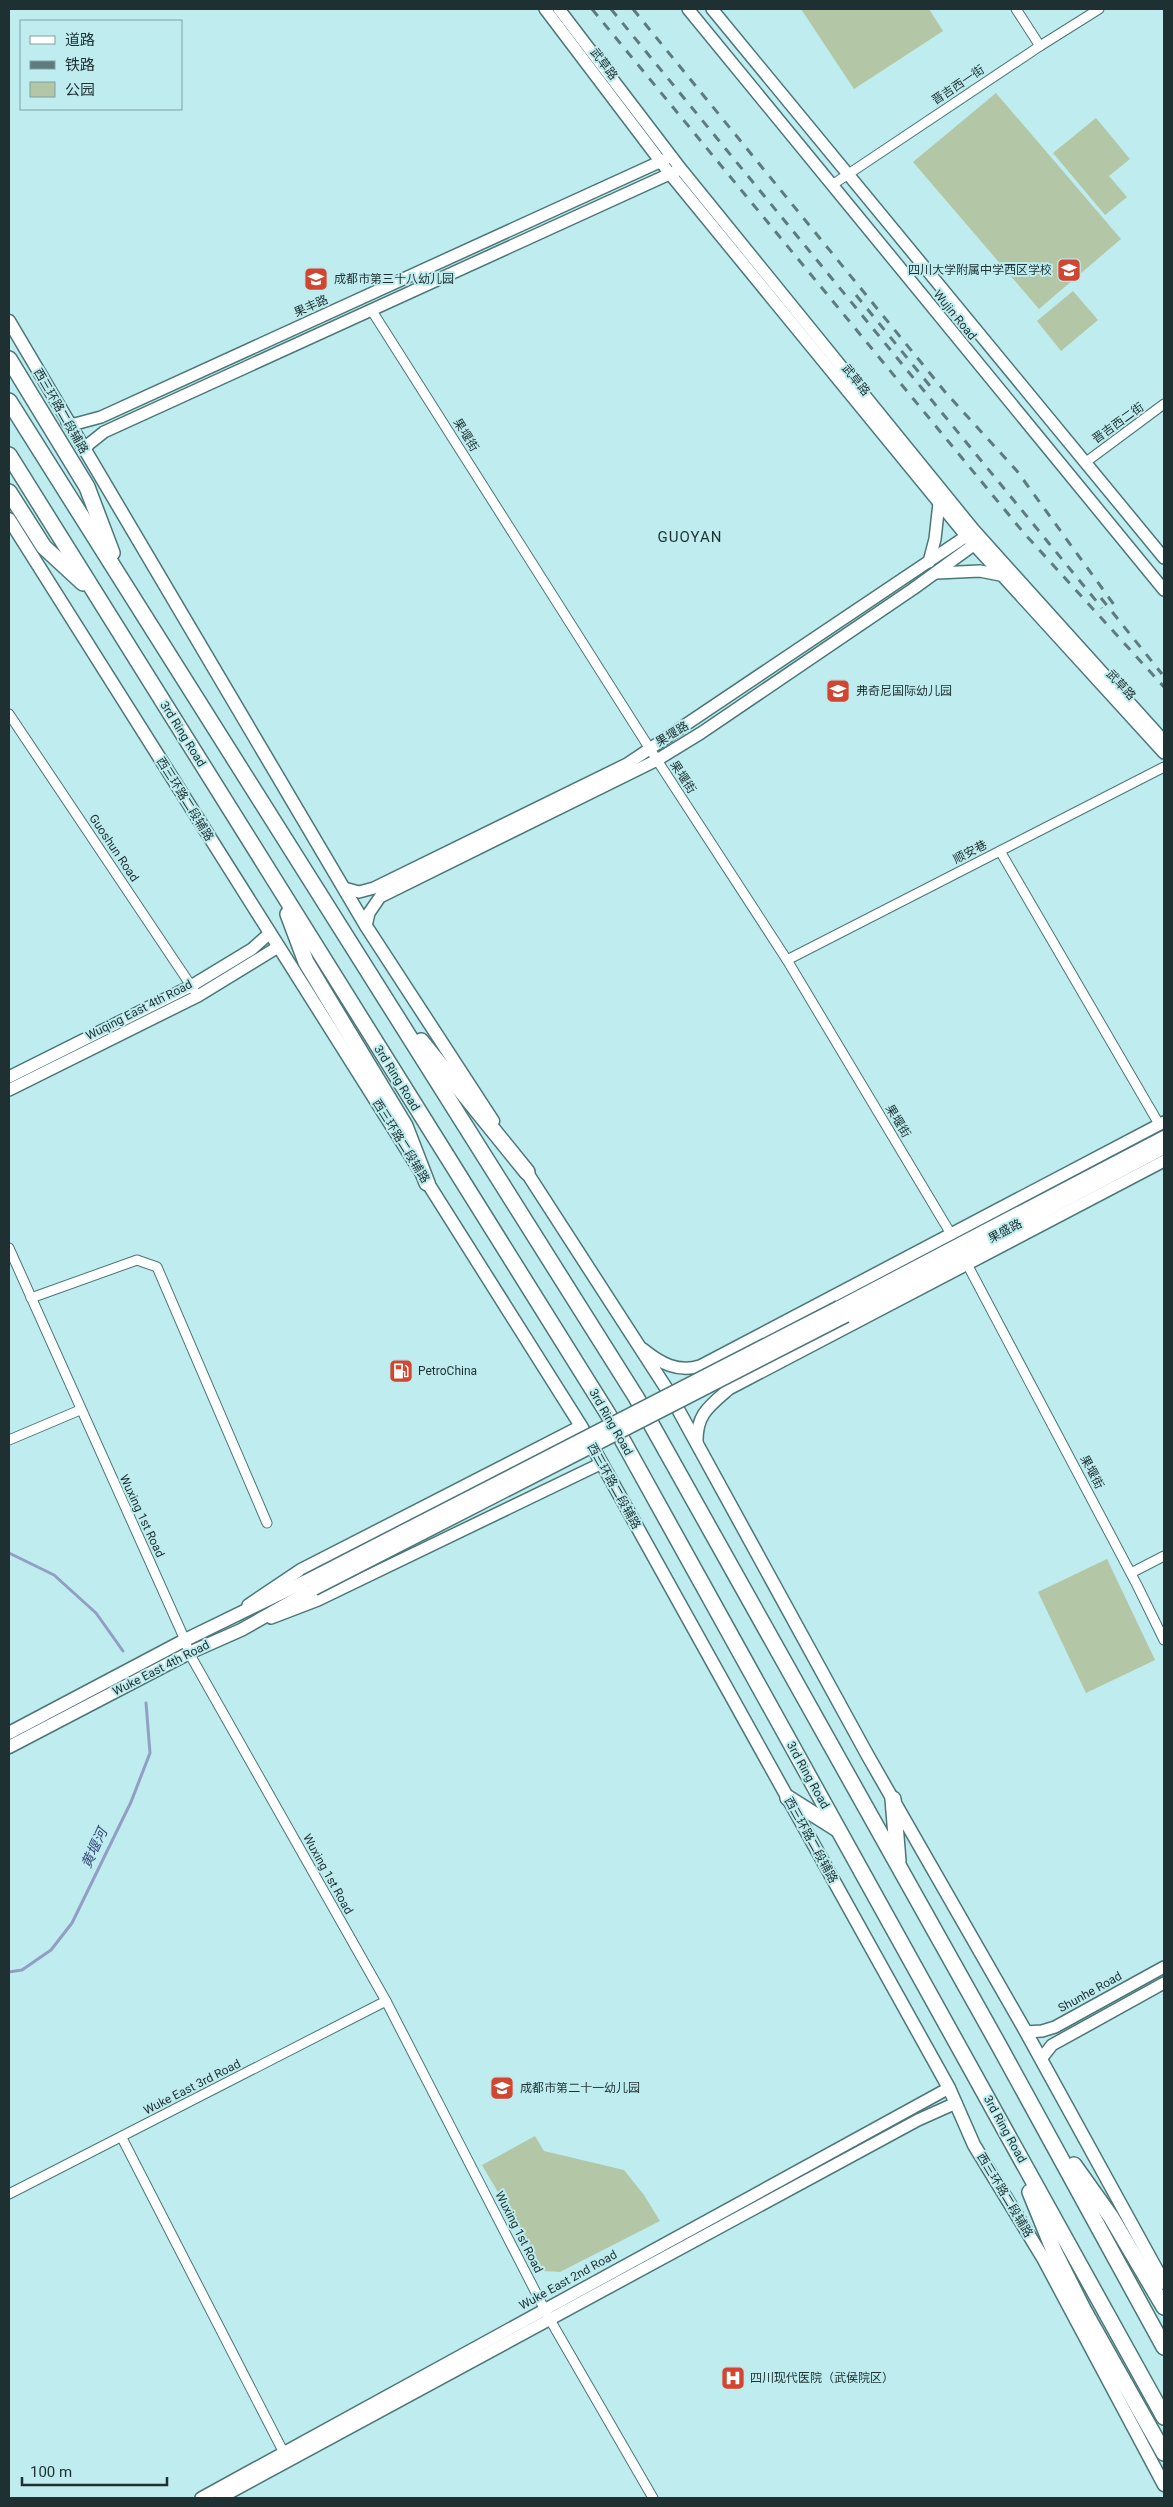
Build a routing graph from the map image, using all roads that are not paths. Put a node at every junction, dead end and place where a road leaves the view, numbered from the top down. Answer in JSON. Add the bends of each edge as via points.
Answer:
{"nodes":[{"id":1,"x":546,"y":9,"type":"edge"},
{"id":2,"x":559,"y":9,"type":"edge"},
{"id":3,"x":688,"y":9,"type":"edge"},
{"id":4,"x":712,"y":9,"type":"edge"},
{"id":5,"x":1016,"y":9,"type":"edge"},
{"id":6,"x":1099,"y":9,"type":"edge"},
{"id":7,"x":1040,"y":46,"type":"junction"},
{"id":8,"x":672,"y":156,"type":"junction"},
{"id":9,"x":661,"y":161,"type":"junction"},
{"id":10,"x":676,"y":171,"type":"junction"},
{"id":11,"x":848,"y":173,"type":"junction"},
{"id":12,"x":832,"y":186,"type":"junction"},
{"id":13,"x":372,"y":311,"type":"junction"},
{"id":14,"x":9,"y":321,"type":"edge"},
{"id":15,"x":9,"y":359,"type":"edge"},
{"id":16,"x":9,"y":401,"type":"edge"},
{"id":17,"x":1164,"y":404,"type":"edge"},
{"id":18,"x":67,"y":422,"type":"junction"},
{"id":19,"x":84,"y":450,"type":"junction"},
{"id":20,"x":9,"y":455,"type":"edge"},
{"id":21,"x":1086,"y":462,"type":"junction"},
{"id":22,"x":9,"y":492,"type":"edge"},
{"id":23,"x":939,"y":503,"type":"junction"},
{"id":24,"x":9,"y":519,"type":"edge"},
{"id":25,"x":974,"y":538,"type":"junction"},
{"id":26,"x":1164,"y":558,"type":"edge"},
{"id":27,"x":930,"y":562,"type":"junction"},
{"id":28,"x":935,"y":573,"type":"junction"},
{"id":29,"x":1000,"y":575,"type":"junction"},
{"id":30,"x":123,"y":583,"type":"junction"},
{"id":31,"x":1164,"y":590,"type":"edge"},
{"id":32,"x":96,"y":595,"type":"junction"},
{"id":33,"x":9,"y":714,"type":"edge"},
{"id":34,"x":1164,"y":741,"type":"edge"},
{"id":35,"x":650,"y":749,"type":"junction"},
{"id":36,"x":1164,"y":753,"type":"edge"},
{"id":37,"x":657,"y":760,"type":"junction"},
{"id":38,"x":1164,"y":767,"type":"edge"},
{"id":39,"x":1000,"y":851,"type":"junction"},
{"id":40,"x":276,"y":883,"type":"junction"},
{"id":41,"x":344,"y":888,"type":"junction"},
{"id":42,"x":366,"y":926,"type":"junction"},
{"id":43,"x":270,"y":933,"type":"junction"},
{"id":44,"x":278,"y":947,"type":"junction"},
{"id":45,"x":787,"y":960,"type":"junction"},
{"id":46,"x":374,"y":983,"type":"junction"},
{"id":47,"x":191,"y":986,"type":"junction"},
{"id":48,"x":198,"y":996,"type":"junction"},
{"id":49,"x":9,"y":1077,"type":"edge"},
{"id":50,"x":9,"y":1090,"type":"edge"},
{"id":51,"x":1162,"y":1123,"type":"edge"},
{"id":52,"x":1164,"y":1137,"type":"edge"},
{"id":53,"x":1164,"y":1148,"type":"edge"},
{"id":54,"x":1091,"y":1160,"type":"junction"},
{"id":55,"x":1164,"y":1161,"type":"edge"},
{"id":56,"x":526,"y":1172,"type":"junction"},
{"id":57,"x":427,"y":1183,"type":"junction"},
{"id":58,"x":1102,"y":1192,"type":"junction"},
{"id":59,"x":1058,"y":1196,"type":"junction"},
{"id":60,"x":993,"y":1212,"type":"junction"},
{"id":61,"x":951,"y":1234,"type":"junction"},
{"id":62,"x":1006,"y":1244,"type":"junction"},
{"id":63,"x":9,"y":1248,"type":"edge"},
{"id":64,"x":967,"y":1264,"type":"junction"},
{"id":65,"x":31,"y":1298,"type":"junction"},
{"id":66,"x":638,"y":1345,"type":"junction"},
{"id":67,"x":80,"y":1410,"type":"junction"},
{"id":68,"x":581,"y":1426,"type":"junction"},
{"id":69,"x":9,"y":1440,"type":"edge"},
{"id":70,"x":697,"y":1444,"type":"junction"},
{"id":71,"x":602,"y":1463,"type":"junction"},
{"id":72,"x":267,"y":1523,"type":"dead end"},
{"id":73,"x":1164,"y":1556,"type":"edge"},
{"id":74,"x":1131,"y":1573,"type":"junction"},
{"id":75,"x":310,"y":1585,"type":"junction"},
{"id":76,"x":227,"y":1619,"type":"junction"},
{"id":77,"x":240,"y":1630,"type":"junction"},
{"id":78,"x":185,"y":1640,"type":"junction"},
{"id":79,"x":1164,"y":1640,"type":"edge"},
{"id":80,"x":189,"y":1653,"type":"junction"},
{"id":81,"x":9,"y":1733,"type":"edge"},
{"id":82,"x":9,"y":1747,"type":"edge"},
{"id":83,"x":788,"y":1798,"type":"junction"},
{"id":84,"x":893,"y":1799,"type":"junction"},
{"id":85,"x":839,"y":1830,"type":"junction"},
{"id":86,"x":898,"y":1865,"type":"junction"},
{"id":87,"x":1164,"y":1967,"type":"edge"},
{"id":88,"x":1164,"y":1983,"type":"edge"},
{"id":89,"x":386,"y":2001,"type":"junction"},
{"id":90,"x":1026,"y":2032,"type":"junction"},
{"id":91,"x":1041,"y":2059,"type":"junction"},
{"id":92,"x":949,"y":2088,"type":"junction"},
{"id":93,"x":956,"y":2103,"type":"junction"},
{"id":94,"x":1034,"y":2110,"type":"junction"},
{"id":95,"x":1003,"y":2127,"type":"junction"},
{"id":96,"x":122,"y":2138,"type":"junction"},
{"id":97,"x":9,"y":2194,"type":"edge"},
{"id":98,"x":1164,"y":2283,"type":"edge"},
{"id":99,"x":1164,"y":2307,"type":"edge"},
{"id":100,"x":547,"y":2313,"type":"junction"},
{"id":101,"x":1164,"y":2347,"type":"edge"},
{"id":102,"x":1164,"y":2417,"type":"edge"},
{"id":103,"x":284,"y":2453,"type":"junction"},
{"id":104,"x":1163,"y":2453,"type":"edge"},
{"id":105,"x":1164,"y":2484,"type":"edge"},
{"id":106,"x":200,"y":2498,"type":"edge"},
{"id":107,"x":220,"y":2498,"type":"edge"},
{"id":108,"x":653,"y":2498,"type":"edge"}],
"edges":[{"from":1,"to":9,"type":"street","name":"武草路"},
{"from":2,"to":8,"type":"street","name":"武草路"},
{"from":3,"to":12,"type":"street","name":"Wujin Road"},
{"from":4,"to":11,"type":"street","name":"Wujin Road"},
{"from":5,"to":7,"type":"street"},
{"from":6,"to":7,"type":"street","name":"晋吉西一街"},
{"from":7,"to":11,"type":"street","name":"晋吉西一街"},
{"from":8,"to":9,"type":"street","name":"果丰路"},
{"from":8,"to":10,"type":"street","name":"武草路"},
{"from":9,"to":10,"type":"street","name":"武草路"},
{"from":9,"to":18,"type":"street","name":"果丰路","via":[[101,416],[81,423]]},
{"from":10,"to":13,"type":"street"},
{"from":10,"to":23,"type":"street","name":"武草路"},
{"from":10,"to":25,"type":"street","name":"武草路"},
{"from":11,"to":12,"type":"street","name":"晋吉西一街"},
{"from":11,"to":21,"type":"street","name":"Wujin Road"},
{"from":12,"to":31,"type":"street","name":"Wujin Road"},
{"from":13,"to":19,"type":"street","via":[[104,432]]},
{"from":13,"to":35,"type":"street","name":"果堰街"},
{"from":14,"to":18,"type":"main road","name":"西三环路二段辅路"},
{"from":15,"to":30,"type":"highway","via":[[87,487]]},
{"from":16,"to":30,"type":"highway"},
{"from":17,"to":21,"type":"street","name":"晋吉西二街"},
{"from":18,"to":19,"type":"main road","name":"西三环路二段辅路"},
{"from":19,"to":41,"type":"main road","name":"西三环路二段辅路"},
{"from":20,"to":32,"type":"highway","name":"3rd Ring Road"},
{"from":21,"to":26,"type":"street","name":"Wujin Road"},
{"from":22,"to":32,"type":"highway","via":[[44,548]]},
{"from":23,"to":25,"type":"street","name":"武草路"},
{"from":23,"to":27,"type":"street"},
{"from":24,"to":43,"type":"main road","name":"西三环路二段辅路"},
{"from":25,"to":27,"type":"street","name":"果堰路"},
{"from":25,"to":28,"type":"street","name":"果堰路"},
{"from":25,"to":29,"type":"street","name":"武草路"},
{"from":25,"to":34,"type":"street","name":"武草路"},
{"from":27,"to":35,"type":"street","name":"果堰路"},
{"from":28,"to":29,"type":"street","via":[[953,571]]},
{"from":28,"to":37,"type":"street","name":"果堰路"},
{"from":29,"to":36,"type":"street","name":"武草路"},
{"from":30,"to":46,"type":"highway"},
{"from":32,"to":40,"type":"highway","name":"3rd Ring Road"},
{"from":33,"to":47,"type":"street","name":"Guoshun Road"},
{"from":35,"to":37,"type":"street","name":"果堰街"},
{"from":35,"to":41,"type":"street","name":"果堰路","via":[[627,764],[374,888],[359,892]]},
{"from":37,"to":42,"type":"street","name":"果堰路","via":[[380,897],[369,913]]},
{"from":37,"to":45,"type":"street","name":"果堰街"},
{"from":38,"to":39,"type":"street","name":"顺安巷"},
{"from":39,"to":45,"type":"street","name":"顺安巷"},
{"from":39,"to":51,"type":"street"},
{"from":40,"to":57,"type":"highway","via":[[306,962],[405,1126]]},
{"from":40,"to":85,"type":"highway","name":"3rd Ring Road","via":[[608,1414]]},
{"from":41,"to":42,"type":"main road","name":"西三环路二段辅路"},
{"from":42,"to":56,"type":"main road","name":"西三环路二段辅路"},
{"from":43,"to":44,"type":"main road","name":"西三环路二段辅路"},
{"from":43,"to":47,"type":"street","name":"Wuqing East 4th Road","via":[[252,949]]},
{"from":44,"to":48,"type":"street","name":"Wuqing East 4th Road"},
{"from":44,"to":57,"type":"main road","name":"西三环路二段辅路"},
{"from":45,"to":61,"type":"street","name":"果堰街"},
{"from":46,"to":56,"type":"highway"},
{"from":46,"to":86,"type":"highway","via":[[636,1396]]},
{"from":47,"to":48,"type":"street","name":"Guoshun Road"},
{"from":47,"to":49,"type":"street","name":"Wuqing East 4th Road"},
{"from":48,"to":50,"type":"street","name":"Wuqing East 4th Road"},
{"from":51,"to":54,"type":"street"},
{"from":52,"to":59,"type":"main road"},
{"from":53,"to":59,"type":"main road","name":"果盛路"},
{"from":54,"to":59,"type":"street"},
{"from":54,"to":60,"type":"street"},
{"from":55,"to":58,"type":"street"},
{"from":56,"to":66,"type":"main road","name":"西三环路二段辅路"},
{"from":57,"to":68,"type":"main road","name":"西三环路二段辅路"},
{"from":58,"to":59,"type":"street"},
{"from":58,"to":62,"type":"street"},
{"from":59,"to":60,"type":"street"},
{"from":59,"to":62,"type":"street"},
{"from":59,"to":75,"type":"main road","name":"果盛路","bridge":true},
{"from":60,"to":61,"type":"street"},
{"from":61,"to":66,"type":"street","via":[[700,1366],[691,1369],[665,1364]]},
{"from":62,"to":64,"type":"street"},
{"from":63,"to":65,"type":"street","name":"Wuxing 1st Road"},
{"from":64,"to":70,"type":"street","via":[[729,1389],[707,1408],[698,1422]]},
{"from":64,"to":74,"type":"street","name":"果堰街"},
{"from":65,"to":67,"type":"street","name":"Wuxing 1st Road"},
{"from":65,"to":72,"type":"street","via":[[137,1260],[157,1267]]},
{"from":66,"to":70,"type":"main road","name":"西三环路二段辅路"},
{"from":67,"to":69,"type":"street"},
{"from":67,"to":78,"type":"street","name":"Wuxing 1st Road"},
{"from":68,"to":71,"type":"main road","name":"西三环路二段辅路"},
{"from":68,"to":76,"type":"street","via":[[300,1570]]},
{"from":70,"to":84,"type":"main road","name":"西三环路二段辅路"},
{"from":71,"to":77,"type":"street","via":[[318,1600]]},
{"from":71,"to":83,"type":"main road","name":"西三环路二段辅路"},
{"from":73,"to":74,"type":"street"},
{"from":74,"to":79,"type":"street","name":"果堰街"},
{"from":75,"to":76,"type":"main road","name":"Wuke East 4th Road"},
{"from":75,"to":77,"type":"main road","name":"Wuke East 4th Road"},
{"from":76,"to":78,"type":"main road","name":"Wuke East 4th Road"},
{"from":77,"to":80,"type":"main road","name":"Wuke East 4th Road"},
{"from":78,"to":80,"type":"street","name":"Wuxing 1st Road"},
{"from":78,"to":81,"type":"main road","name":"Wuke East 4th Road"},
{"from":80,"to":82,"type":"main road","name":"Wuke East 4th Road"},
{"from":80,"to":89,"type":"street","name":"Wuxing 1st Road"},
{"from":83,"to":85,"type":"highway"},
{"from":83,"to":92,"type":"main road","name":"西三环路二段辅路"},
{"from":84,"to":86,"type":"highway"},
{"from":84,"to":90,"type":"main road","name":"西三环路二段辅路"},
{"from":85,"to":95,"type":"highway","name":"3rd Ring Road"},
{"from":86,"to":94,"type":"highway"},
{"from":87,"to":90,"type":"street","name":"Shunhe Road","via":[[1055,2027]]},
{"from":88,"to":91,"type":"street","via":[[1052,2045]]},
{"from":89,"to":96,"type":"street","name":"Wuke East 3rd Road"},
{"from":89,"to":100,"type":"street","name":"Wuxing 1st Road"},
{"from":90,"to":91,"type":"main road","name":"西三环路二段辅路"},
{"from":91,"to":98,"type":"main road","name":"西三环路二段辅路"},
{"from":92,"to":93,"type":"main road","name":"西三环路二段辅路"},
{"from":92,"to":100,"type":"street","name":"Wuke East 2nd Road"},
{"from":93,"to":100,"type":"street","name":"Wuke East 2nd Road"},
{"from":93,"to":105,"type":"main road","name":"西三环路二段辅路","via":[[974,2145],[1043,2258]]},
{"from":94,"to":99,"type":"highway","via":[[1111,2218]]},
{"from":94,"to":101,"type":"highway"},
{"from":95,"to":102,"type":"highway","name":"3rd Ring Road"},
{"from":95,"to":104,"type":"highway","via":[[1054,2251]]},
{"from":96,"to":97,"type":"street","name":"Wuke East 3rd Road"},
{"from":96,"to":103,"type":"street"},
{"from":100,"to":103,"type":"street","name":"Wuke East 2nd Road"},
{"from":100,"to":107,"type":"street","name":"Wuke East 2nd Road"},
{"from":100,"to":108,"type":"street","name":"Wuxing 1st Road"},
{"from":103,"to":106,"type":"street","name":"Wuke East 2nd Road"}]}
